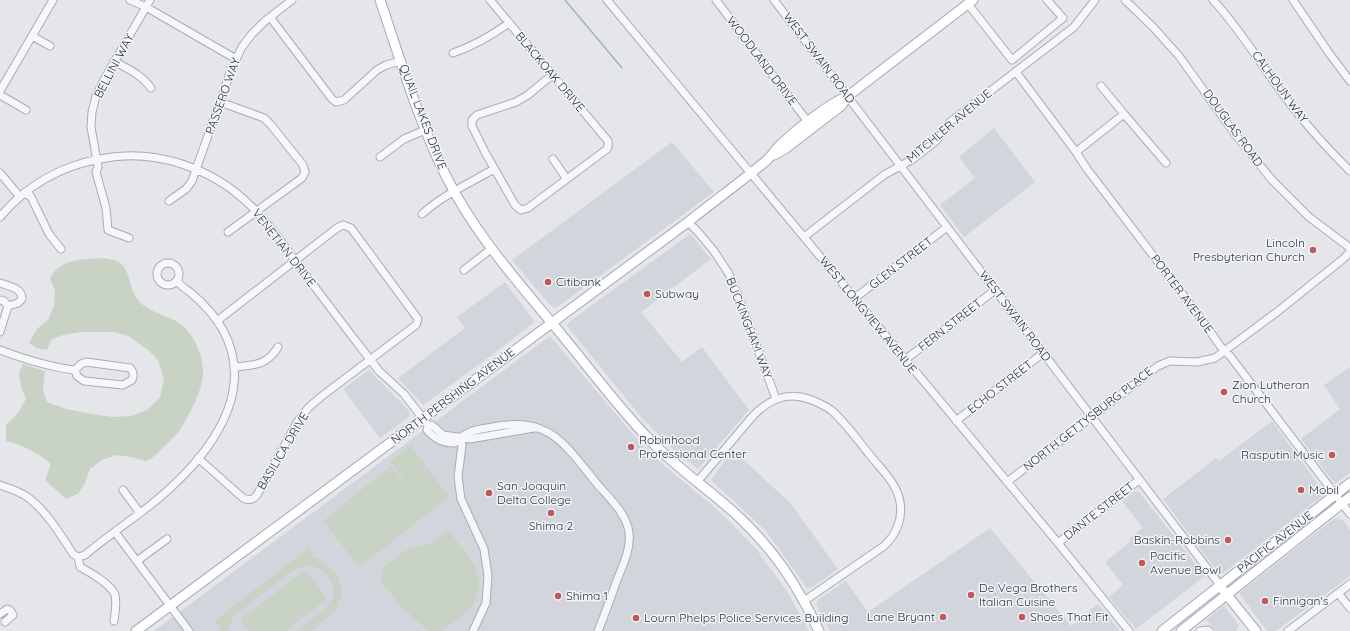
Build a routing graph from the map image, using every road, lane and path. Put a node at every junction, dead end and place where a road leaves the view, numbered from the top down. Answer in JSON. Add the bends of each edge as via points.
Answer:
{"nodes":[{"id":1,"x":52,"y":0,"type":"edge"},
{"id":2,"x":130,"y":0,"type":"edge"},
{"id":3,"x":150,"y":0,"type":"edge"},
{"id":4,"x":292,"y":0,"type":"edge"},
{"id":5,"x":380,"y":0,"type":"edge"},
{"id":6,"x":490,"y":0,"type":"edge"},
{"id":7,"x":607,"y":0,"type":"edge"},
{"id":8,"x":716,"y":0,"type":"edge"},
{"id":9,"x":774,"y":0,"type":"edge"},
{"id":10,"x":1047,"y":0,"type":"edge"},
{"id":11,"x":1095,"y":0,"type":"edge"},
{"id":12,"x":1125,"y":0,"type":"edge"},
{"id":13,"x":1213,"y":0,"type":"edge"},
{"id":14,"x":1293,"y":0,"type":"edge"},
{"id":15,"x":971,"y":2,"type":"edge"},
{"id":16,"x":146,"y":7,"type":"junction"},
{"id":17,"x":270,"y":17,"type":"junction"},
{"id":18,"x":509,"y":23,"type":"junction"},
{"id":19,"x":32,"y":36,"type":"junction"},
{"id":20,"x":50,"y":46,"type":"dead end"},
{"id":21,"x":453,"y":53,"type":"dead end"},
{"id":22,"x":236,"y":59,"type":"junction"},
{"id":23,"x":114,"y":61,"type":"junction"},
{"id":24,"x":401,"y":61,"type":"junction"},
{"id":25,"x":1016,"y":72,"type":"junction"},
{"id":26,"x":552,"y":75,"type":"junction"},
{"id":27,"x":1350,"y":81,"type":"edge"},
{"id":28,"x":1101,"y":86,"type":"dead end"},
{"id":29,"x":151,"y":88,"type":"dead end"},
{"id":30,"x":0,"y":91,"type":"edge"},
{"id":31,"x":0,"y":95,"type":"edge"},
{"id":32,"x":848,"y":96,"type":"junction"},
{"id":33,"x":220,"y":102,"type":"junction"},
{"id":34,"x":26,"y":110,"type":"dead end"},
{"id":35,"x":1124,"y":114,"type":"junction"},
{"id":36,"x":808,"y":122,"type":"junction"},
{"id":37,"x":425,"y":130,"type":"junction"},
{"id":38,"x":1076,"y":152,"type":"junction"},
{"id":39,"x":380,"y":157,"type":"dead end"},
{"id":40,"x":769,"y":158,"type":"junction"},
{"id":41,"x":93,"y":160,"type":"junction"},
{"id":42,"x":553,"y":160,"type":"dead end"},
{"id":43,"x":1166,"y":163,"type":"dead end"},
{"id":44,"x":900,"y":166,"type":"junction"},
{"id":45,"x":197,"y":169,"type":"junction"},
{"id":46,"x":494,"y":169,"type":"junction"},
{"id":47,"x":1350,"y":171,"type":"edge"},
{"id":48,"x":0,"y":173,"type":"edge"},
{"id":49,"x":751,"y":173,"type":"junction"},
{"id":50,"x":566,"y":178,"type":"junction"},
{"id":51,"x":454,"y":191,"type":"junction"},
{"id":52,"x":24,"y":195,"type":"junction"},
{"id":53,"x":169,"y":201,"type":"dead end"},
{"id":54,"x":256,"y":211,"type":"junction"},
{"id":55,"x":422,"y":214,"type":"dead end"},
{"id":56,"x":0,"y":217,"type":"edge"},
{"id":57,"x":688,"y":222,"type":"junction"},
{"id":58,"x":947,"y":227,"type":"junction"},
{"id":59,"x":228,"y":232,"type":"dead end"},
{"id":60,"x":804,"y":237,"type":"junction"},
{"id":61,"x":129,"y":238,"type":"dead end"},
{"id":62,"x":1350,"y":248,"type":"edge"},
{"id":63,"x":61,"y":249,"type":"dead end"},
{"id":64,"x":492,"y":249,"type":"junction"},
{"id":65,"x":1350,"y":252,"type":"edge"},
{"id":66,"x":295,"y":261,"type":"junction"},
{"id":67,"x":464,"y":270,"type":"dead end"},
{"id":68,"x":177,"y":281,"type":"dead end"},
{"id":69,"x":0,"y":283,"type":"edge"},
{"id":70,"x":995,"y":290,"type":"junction"},
{"id":71,"x":855,"y":298,"type":"junction"},
{"id":72,"x":0,"y":300,"type":"edge"},
{"id":73,"x":8,"y":306,"type":"junction"},
{"id":74,"x":217,"y":321,"type":"junction"},
{"id":75,"x":552,"y":323,"type":"junction"},
{"id":76,"x":0,"y":332,"type":"edge"},
{"id":77,"x":278,"y":347,"type":"dead end"},
{"id":78,"x":0,"y":350,"type":"edge"},
{"id":79,"x":1225,"y":351,"type":"junction"},
{"id":80,"x":1043,"y":354,"type":"junction"},
{"id":81,"x":370,"y":360,"type":"junction"},
{"id":82,"x":905,"y":360,"type":"junction"},
{"id":83,"x":234,"y":367,"type":"junction"},
{"id":84,"x":75,"y":370,"type":"junction"},
{"id":85,"x":776,"y":399,"type":"junction"},
{"id":86,"x":1091,"y":417,"type":"junction"},
{"id":87,"x":956,"y":421,"type":"junction"},
{"id":88,"x":426,"y":422,"type":"junction"},
{"id":89,"x":461,"y":437,"type":"junction"},
{"id":90,"x":198,"y":458,"type":"junction"},
{"id":91,"x":1139,"y":480,"type":"junction"},
{"id":92,"x":697,"y":482,"type":"junction"},
{"id":93,"x":1007,"y":482,"type":"junction"},
{"id":94,"x":1350,"y":484,"type":"edge"},
{"id":95,"x":0,"y":485,"type":"edge"},
{"id":96,"x":123,"y":490,"type":"dead end"},
{"id":97,"x":1336,"y":494,"type":"junction"},
{"id":98,"x":1350,"y":497,"type":"edge"},
{"id":99,"x":1342,"y":503,"type":"junction"},
{"id":100,"x":140,"y":513,"type":"junction"},
{"id":101,"x":1350,"y":514,"type":"edge"},
{"id":102,"x":115,"y":532,"type":"junction"},
{"id":103,"x":167,"y":539,"type":"dead end"},
{"id":104,"x":1058,"y":543,"type":"junction"},
{"id":105,"x":78,"y":557,"type":"junction"},
{"id":106,"x":137,"y":561,"type":"junction"},
{"id":107,"x":1350,"y":584,"type":"edge"},
{"id":108,"x":1220,"y":585,"type":"junction"},
{"id":109,"x":1338,"y":593,"type":"junction"},
{"id":110,"x":1227,"y":594,"type":"junction"},
{"id":111,"x":804,"y":601,"type":"junction"},
{"id":112,"x":171,"y":605,"type":"junction"},
{"id":113,"x":1350,"y":608,"type":"edge"},
{"id":114,"x":0,"y":614,"type":"edge"},
{"id":115,"x":114,"y":621,"type":"dead end"},
{"id":116,"x":5,"y":622,"type":"dead end"},
{"id":117,"x":1169,"y":628,"type":"edge"},
{"id":118,"x":1252,"y":630,"type":"edge"},
{"id":119,"x":136,"y":631,"type":"edge"},
{"id":120,"x":189,"y":631,"type":"edge"},
{"id":121,"x":473,"y":631,"type":"edge"},
{"id":122,"x":598,"y":631,"type":"edge"},
{"id":123,"x":819,"y":631,"type":"edge"},
{"id":124,"x":1129,"y":631,"type":"edge"},
{"id":125,"x":1162,"y":631,"type":"edge"},
{"id":126,"x":1181,"y":631,"type":"edge"},
{"id":127,"x":1200,"y":631,"type":"edge"},
{"id":128,"x":1209,"y":631,"type":"edge"},
{"id":129,"x":1288,"y":631,"type":"edge"}],
"edges":[{"from":1,"to":19,"type":"street"},
{"from":2,"to":16,"type":"street"},
{"from":3,"to":16,"type":"street","name":"BELLINI WAY"},
{"from":4,"to":17,"type":"street","name":"PASSERO WAY"},
{"from":5,"to":24,"type":"main road","name":"QUAIL LAKES DRIVE"},
{"from":6,"to":18,"type":"street","name":"BLACKOAK DRIVE"},
{"from":7,"to":49,"type":"street","name":"WEST LONGVIEW AVENUE"},
{"from":8,"to":36,"type":"street","name":"WOODLAND DRIVE"},
{"from":9,"to":32,"type":"street","name":"WEST SWAIN ROAD"},
{"from":10,"to":15,"type":"street","via":[[1063,18],[1012,60]]},
{"from":11,"to":25,"type":"street","name":"MITCHLER AVENUE","via":[[1078,23]]},
{"from":12,"to":62,"type":"street","name":"DOUGLAS ROAD","via":[[1180,56],[1235,134],[1272,180],[1309,217]]},
{"from":13,"to":47,"type":"street","name":"CALHOUN WAY","via":[[1244,37],[1304,121]]},
{"from":14,"to":27,"type":"street"},
{"from":15,"to":32,"type":"main road","name":"NORTH PERSHING AVENUE"},
{"from":16,"to":22,"type":"street"},
{"from":16,"to":23,"type":"street","name":"BELLINI WAY"},
{"from":17,"to":22,"type":"street","name":"PASSERO WAY","via":[[242,46]]},
{"from":17,"to":24,"type":"street","via":[[336,102],[344,100],[377,70]]},
{"from":18,"to":21,"type":"street","via":[[478,43]]},
{"from":18,"to":26,"type":"street","name":"BLACKOAK DRIVE"},
{"from":19,"to":20,"type":"street"},
{"from":19,"to":30,"type":"street"},
{"from":22,"to":33,"type":"street","name":"PASSERO WAY"},
{"from":23,"to":29,"type":"street","via":[[142,77]]},
{"from":23,"to":41,"type":"street","name":"BELLINI WAY","via":[[100,87],[92,112]]},
{"from":24,"to":37,"type":"main road","name":"QUAIL LAKES DRIVE"},
{"from":25,"to":38,"type":"street","name":"PORTER AVENUE"},
{"from":25,"to":44,"type":"street","name":"MITCHLER AVENUE","via":[[950,122],[936,141]]},
{"from":26,"to":46,"type":"street","via":[[516,102],[477,115],[472,120],[472,126]]},
{"from":26,"to":50,"type":"street","name":"BLACKOAK DRIVE","via":[[608,141],[607,149]]},
{"from":28,"to":35,"type":"street"},
{"from":31,"to":34,"type":"street"},
{"from":32,"to":36,"type":"main road","name":"NORTH PERSHING AVENUE","via":[[837,100]]},
{"from":32,"to":40,"type":"main road","name":"NORTH PERSHING AVENUE","via":[[841,106],[785,149]]},
{"from":32,"to":44,"type":"street","name":"WEST SWAIN ROAD"},
{"from":33,"to":45,"type":"street","name":"PASSERO WAY"},
{"from":33,"to":54,"type":"street","via":[[268,121],[305,168],[302,178]]},
{"from":35,"to":38,"type":"street"},
{"from":35,"to":43,"type":"street"},
{"from":36,"to":40,"type":"main road","name":"NORTH PERSHING AVENUE","via":[[781,144]]},
{"from":37,"to":39,"type":"street","via":[[404,139]]},
{"from":37,"to":51,"type":"main road","name":"QUAIL LAKES DRIVE"},
{"from":38,"to":79,"type":"street","name":"PORTER AVENUE"},
{"from":40,"to":49,"type":"main road","name":"NORTH PERSHING AVENUE"},
{"from":41,"to":45,"type":"street","name":"VENETIAN DRIVE","via":[[143,156],[179,162]]},
{"from":41,"to":52,"type":"street","name":"VENETIAN DRIVE","via":[[53,174]]},
{"from":41,"to":61,"type":"street","via":[[98,167],[96,172],[106,208],[108,230]]},
{"from":42,"to":50,"type":"street"},
{"from":44,"to":58,"type":"street","name":"WEST SWAIN ROAD"},
{"from":44,"to":60,"type":"street","name":"MITCHLER AVENUE","via":[[884,175]]},
{"from":45,"to":53,"type":"street","name":"PASSERO WAY","via":[[190,185]]},
{"from":45,"to":54,"type":"street","name":"VENETIAN DRIVE","via":[[234,191]]},
{"from":46,"to":50,"type":"street","via":[[515,205],[521,210],[528,208]]},
{"from":46,"to":51,"type":"street"},
{"from":48,"to":52,"type":"street"},
{"from":49,"to":57,"type":"main road","name":"NORTH PERSHING AVENUE"},
{"from":49,"to":60,"type":"street","name":"WEST LONGVIEW AVENUE"},
{"from":51,"to":55,"type":"street"},
{"from":51,"to":64,"type":"main road","name":"QUAIL LAKES DRIVE"},
{"from":52,"to":56,"type":"street","name":"VENETIAN DRIVE"},
{"from":52,"to":63,"type":"street"},
{"from":54,"to":59,"type":"street"},
{"from":54,"to":66,"type":"street","name":"VENETIAN DRIVE"},
{"from":57,"to":75,"type":"main road","name":"NORTH PERSHING AVENUE"},
{"from":57,"to":85,"type":"street","name":"BUCKINGHAM WAY","via":[[714,251],[730,277]]},
{"from":58,"to":70,"type":"street","name":"WEST SWAIN ROAD"},
{"from":58,"to":71,"type":"street","name":"GLEN STREET"},
{"from":60,"to":71,"type":"street","name":"WEST LONGVIEW AVENUE"},
{"from":64,"to":67,"type":"street"},
{"from":64,"to":75,"type":"main road","name":"QUAIL LAKES DRIVE"},
{"from":65,"to":79,"type":"street","name":"NORTH GETTYSBURG PLACE","via":[[1278,312]]},
{"from":66,"to":74,"type":"street"},
{"from":66,"to":81,"type":"street","name":"VENETIAN DRIVE"},
{"from":66,"to":81,"type":"street","via":[[340,226],[346,225],[351,228],[418,319],[416,325]]},
{"from":68,"to":74,"type":"street"},
{"from":69,"to":73,"type":"street","via":[[20,290],[22,294],[22,299],[18,303]]},
{"from":70,"to":80,"type":"street","name":"WEST SWAIN ROAD"},
{"from":70,"to":82,"type":"street","name":"FERN STREET"},
{"from":71,"to":82,"type":"street","name":"WEST LONGVIEW AVENUE"},
{"from":72,"to":73,"type":"street"},
{"from":73,"to":76,"type":"street"},
{"from":74,"to":83,"type":"street","via":[[229,344]]},
{"from":75,"to":88,"type":"main road","name":"NORTH PERSHING AVENUE"},
{"from":75,"to":92,"type":"main road","name":"QUAIL LAKES DRIVE","via":[[648,438],[665,456]]},
{"from":77,"to":83,"type":"street","via":[[265,362]]},
{"from":78,"to":84,"type":"street"},
{"from":79,"to":86,"type":"street","name":"NORTH GETTYSBURG PLACE","via":[[1207,361],[1170,361],[1158,366]]},
{"from":79,"to":97,"type":"street","name":"PORTER AVENUE"},
{"from":80,"to":86,"type":"street","name":"WEST SWAIN ROAD"},
{"from":80,"to":87,"type":"street","name":"ECHO STREET"},
{"from":81,"to":88,"type":"street","name":"VENETIAN DRIVE","via":[[404,394]]},
{"from":81,"to":90,"type":"street","name":"BASILICA DRIVE","via":[[309,407],[253,499],[243,498]]},
{"from":82,"to":87,"type":"street","name":"WEST LONGVIEW AVENUE"},
{"from":83,"to":90,"type":"street","via":[[230,407],[215,436]]},
{"from":84,"to":84,"type":"street","via":[[84,380],[123,385],[133,377],[130,368],[86,362]]},
{"from":85,"to":92,"type":"street","via":[[756,412]]},
{"from":85,"to":111,"type":"street","via":[[802,396],[832,411],[894,485],[900,502],[901,514],[898,525],[887,543]]},
{"from":86,"to":91,"type":"street","name":"WEST SWAIN ROAD"},
{"from":86,"to":93,"type":"street","name":"NORTH GETTYSBURG PLACE"},
{"from":87,"to":93,"type":"street","name":"WEST LONGVIEW AVENUE"},
{"from":88,"to":89,"type":"street","name":"VENETIAN DRIVE","via":[[443,435]]},
{"from":88,"to":112,"type":"main road","name":"NORTH PERSHING AVENUE"},
{"from":89,"to":121,"type":"street","via":[[458,477],[461,499],[484,549],[488,576],[486,603]]},
{"from":89,"to":122,"type":"street","name":"VENETIAN DRIVE","via":[[470,439],[534,428],[542,429],[561,440],[616,506],[628,529],[629,540],[627,553]]},
{"from":90,"to":100,"type":"street","via":[[164,494]]},
{"from":91,"to":104,"type":"street","name":"DANTE STREET"},
{"from":91,"to":108,"type":"street","name":"WEST SWAIN ROAD"},
{"from":92,"to":111,"type":"main road","name":"QUAIL LAKES DRIVE","via":[[728,507],[762,541]]},
{"from":93,"to":104,"type":"street","name":"WEST LONGVIEW AVENUE"},
{"from":94,"to":97,"type":"main road","name":"PACIFIC AVENUE"},
{"from":95,"to":105,"type":"street","via":[[34,502],[73,554]]},
{"from":96,"to":100,"type":"street"},
{"from":97,"to":99,"type":"street","name":"PORTER AVENUE"},
{"from":97,"to":108,"type":"main road","name":"PACIFIC AVENUE"},
{"from":98,"to":99,"type":"main road"},
{"from":99,"to":101,"type":"street","name":"PORTER AVENUE"},
{"from":99,"to":110,"type":"main road"},
{"from":100,"to":102,"type":"street"},
{"from":102,"to":105,"type":"street","via":[[85,555]]},
{"from":102,"to":106,"type":"street"},
{"from":103,"to":106,"type":"street"},
{"from":104,"to":124,"type":"street","name":"WEST LONGVIEW AVENUE"},
{"from":105,"to":115,"type":"street","via":[[80,567],[94,574],[113,590],[116,606]]},
{"from":106,"to":112,"type":"street"},
{"from":107,"to":109,"type":"street"},
{"from":108,"to":110,"type":"main road","name":"WEST SWAIN ROAD"},
{"from":108,"to":117,"type":"main road","name":"PACIFIC AVENUE"},
{"from":109,"to":113,"type":"street"},
{"from":109,"to":129,"type":"street"},
{"from":110,"to":118,"type":"main road","name":"WEST SWAIN ROAD"},
{"from":110,"to":126,"type":"main road"},
{"from":111,"to":123,"type":"main road","name":"QUAIL LAKES DRIVE"},
{"from":112,"to":119,"type":"main road","name":"NORTH PERSHING AVENUE"},
{"from":112,"to":120,"type":"street"},
{"from":114,"to":116,"type":"street","via":[[7,609],[10,610],[13,615]]},
{"from":117,"to":125,"type":"main road","name":"PACIFIC AVENUE"},
{"from":127,"to":128,"type":"street"}]}
